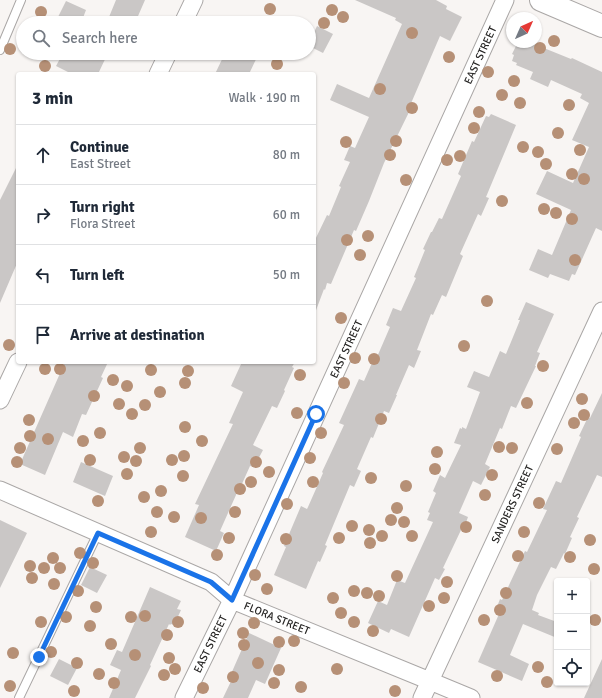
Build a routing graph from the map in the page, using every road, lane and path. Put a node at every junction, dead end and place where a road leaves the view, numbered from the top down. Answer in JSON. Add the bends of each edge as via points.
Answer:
{"nodes":[{"id":1,"x":21,"y":0,"type":"edge"},
{"id":2,"x":194,"y":0,"type":"edge"},
{"id":3,"x":505,"y":0,"type":"edge"},
{"id":4,"x":551,"y":2,"type":"edge"},
{"id":5,"x":186,"y":16,"type":"edge"},
{"id":6,"x":602,"y":26,"type":"edge"},
{"id":7,"x":0,"y":50,"type":"edge"},
{"id":8,"x":165,"y":60,"type":"edge"},
{"id":9,"x":159,"y":72,"type":"edge"},
{"id":10,"x":602,"y":311,"type":"edge"},
{"id":11,"x":17,"y":364,"type":"edge"},
{"id":12,"x":0,"y":400,"type":"edge"},
{"id":13,"x":0,"y":490,"type":"edge"},
{"id":14,"x":98,"y":533,"type":"junction"},
{"id":15,"x":232,"y":600,"type":"junction"},
{"id":16,"x":430,"y":681,"type":"junction"},
{"id":17,"x":20,"y":698,"type":"edge"},
{"id":18,"x":184,"y":698,"type":"edge"},
{"id":19,"x":422,"y":698,"type":"edge"},
{"id":20,"x":471,"y":698,"type":"edge"}],
"edges":[{"from":1,"to":7,"type":"lane"},
{"from":2,"to":5,"type":"street"},
{"from":3,"to":15,"type":"street","name":"EAST STREET"},
{"from":4,"to":6,"type":"main road"},
{"from":8,"to":9,"type":"street"},
{"from":10,"to":16,"type":"street","name":"SANDERS STREET"},
{"from":11,"to":12,"type":"street"},
{"from":13,"to":14,"type":"street","name":"FLORA STREET"},
{"from":14,"to":15,"type":"street","name":"FLORA STREET","via":[[211,582]]},
{"from":14,"to":17,"type":"lane"},
{"from":15,"to":16,"type":"street","name":"FLORA STREET"},
{"from":15,"to":18,"type":"street","name":"EAST STREET"},
{"from":16,"to":19,"type":"street","name":"SANDERS STREET"},
{"from":16,"to":20,"type":"street","name":"FLORA STREET"}]}
